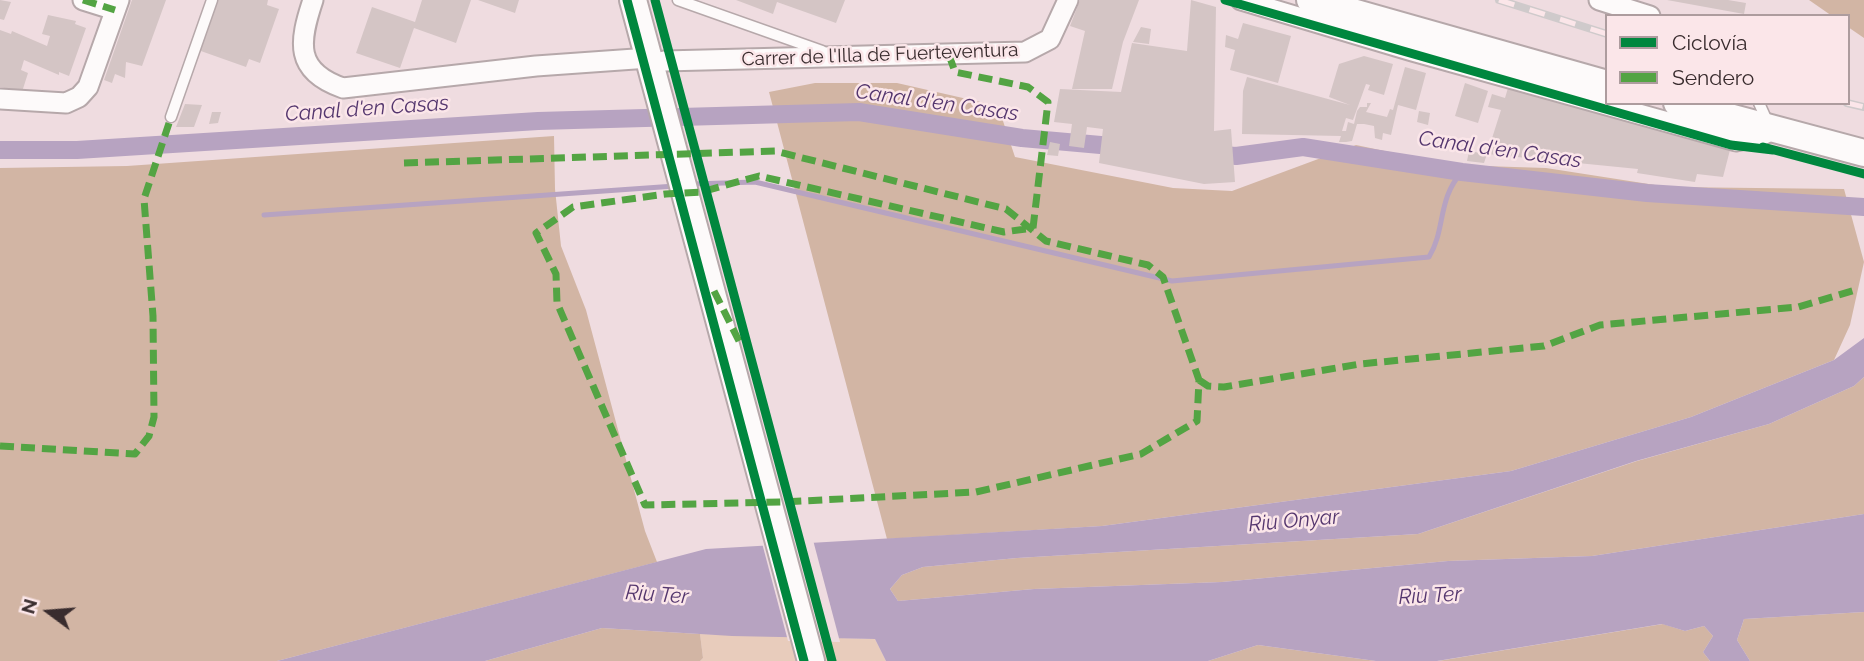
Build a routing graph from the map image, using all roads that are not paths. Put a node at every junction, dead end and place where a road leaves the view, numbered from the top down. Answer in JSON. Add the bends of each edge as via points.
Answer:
{"nodes":[{"id":1,"x":83,"y":0,"type":"edge"},
{"id":2,"x":212,"y":0,"type":"edge"},
{"id":3,"x":313,"y":0,"type":"edge"},
{"id":4,"x":633,"y":0,"type":"edge"},
{"id":5,"x":648,"y":0,"type":"edge"},
{"id":6,"x":678,"y":0,"type":"edge"},
{"id":7,"x":1068,"y":0,"type":"edge"},
{"id":8,"x":1241,"y":0,"type":"edge"},
{"id":9,"x":1310,"y":0,"type":"edge"},
{"id":10,"x":1598,"y":0,"type":"edge"},
{"id":11,"x":699,"y":3,"type":"edge"},
{"id":12,"x":117,"y":5,"type":"edge"},
{"id":13,"x":1644,"y":14,"type":"edge"},
{"id":14,"x":837,"y":57,"type":"junction"},
{"id":15,"x":659,"y":70,"type":"junction"},
{"id":16,"x":1605,"y":83,"type":"edge"},
{"id":17,"x":0,"y":99,"type":"edge"},
{"id":18,"x":1605,"y":105,"type":"edge"},
{"id":19,"x":1606,"y":105,"type":"edge"},
{"id":20,"x":1684,"y":105,"type":"edge"},
{"id":21,"x":1760,"y":105,"type":"edge"},
{"id":22,"x":171,"y":117,"type":"dead end"},
{"id":23,"x":1772,"y":130,"type":"junction"},
{"id":24,"x":1864,"y":153,"type":"edge"},
{"id":25,"x":811,"y":661,"type":"edge"},
{"id":26,"x":824,"y":661,"type":"edge"}],
"edges":[{"from":1,"to":12,"type":"street"},
{"from":2,"to":22,"type":"lane"},
{"from":3,"to":15,"type":"street","name":"Carrer de l'Illa de Fuerteventura","via":[[301,36],[308,64],[327,83],[343,88],[536,66]]},
{"from":4,"to":15,"type":"main road"},
{"from":5,"to":15,"type":"main road"},
{"from":6,"to":11,"type":"lane"},
{"from":7,"to":14,"type":"street","name":"Carrer de l'Illa de Fuerteventura","via":[[1050,39],[1025,52]]},
{"from":8,"to":18,"type":"street"},
{"from":9,"to":16,"type":"main road"},
{"from":10,"to":13,"type":"street"},
{"from":11,"to":14,"type":"lane"},
{"from":12,"to":17,"type":"street","via":[[88,87],[79,97],[66,103]]},
{"from":14,"to":15,"type":"street","name":"Carrer de l'Illa de Fuerteventura"},
{"from":15,"to":25,"type":"main road"},
{"from":15,"to":26,"type":"main road"},
{"from":19,"to":23,"type":"street","via":[[1736,141]]},
{"from":20,"to":23,"type":"main road"},
{"from":21,"to":23,"type":"lane"},
{"from":23,"to":24,"type":"main road"}]}
